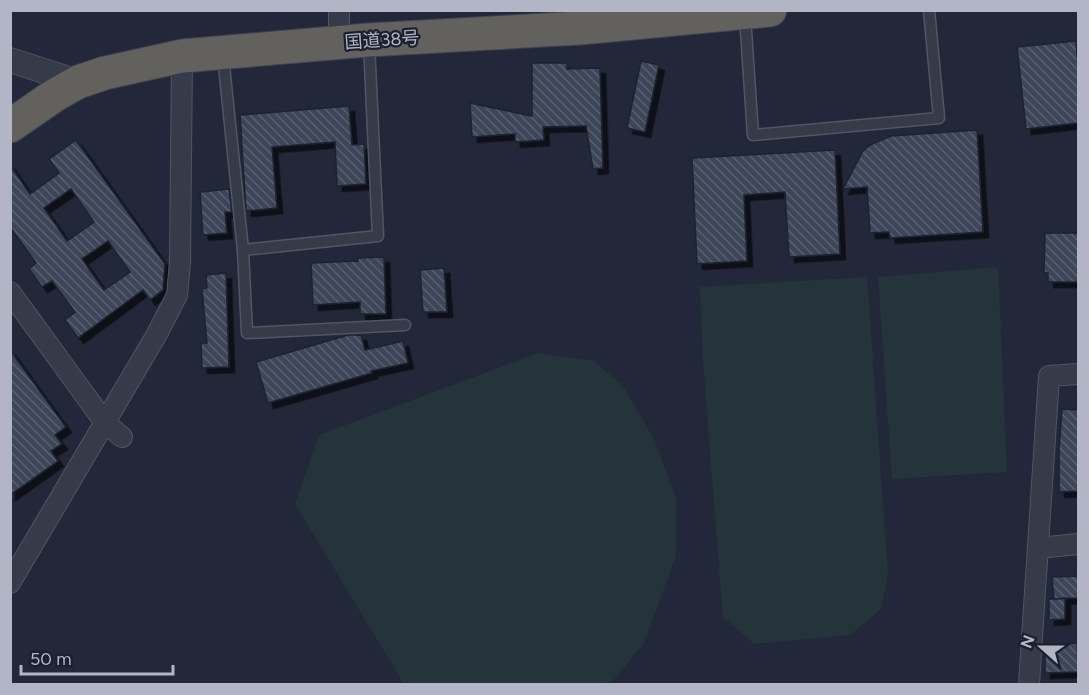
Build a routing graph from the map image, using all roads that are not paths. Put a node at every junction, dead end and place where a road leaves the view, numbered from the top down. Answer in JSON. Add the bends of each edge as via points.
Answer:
{"nodes":[{"id":1,"x":339,"y":10,"type":"edge"},
{"id":2,"x":929,"y":10,"type":"edge"},
{"id":3,"x":757,"y":12,"type":"edge"},
{"id":4,"x":627,"y":17,"type":"edge"},
{"id":5,"x":353,"y":41,"type":"junction"},
{"id":6,"x":223,"y":52,"type":"junction"},
{"id":7,"x":182,"y":56,"type":"junction"},
{"id":8,"x":10,"y":60,"type":"edge"},
{"id":9,"x":78,"y":82,"type":"junction"},
{"id":10,"x":10,"y":126,"type":"edge"},
{"id":11,"x":243,"y":250,"type":"junction"},
{"id":12,"x":10,"y":292,"type":"edge"},
{"id":13,"x":405,"y":325,"type":"dead end"},
{"id":14,"x":1078,"y":374,"type":"edge"},
{"id":15,"x":106,"y":424,"type":"junction"},
{"id":16,"x":122,"y":437,"type":"dead end"},
{"id":17,"x":1078,"y":544,"type":"edge"},
{"id":18,"x":1038,"y":548,"type":"junction"},
{"id":19,"x":10,"y":583,"type":"edge"},
{"id":20,"x":1029,"y":684,"type":"edge"}],
"edges":[{"from":1,"to":5,"type":"street"},
{"from":2,"to":3,"type":"lane","via":[[939,118],[753,135]]},
{"from":3,"to":4,"type":"highway","name":"国道38号"},
{"from":4,"to":5,"type":"highway","name":"国道38号"},
{"from":5,"to":6,"type":"highway","name":"国道38号"},
{"from":5,"to":11,"type":"lane","via":[[378,236]]},
{"from":6,"to":7,"type":"highway","name":"国道38号"},
{"from":6,"to":11,"type":"lane"},
{"from":7,"to":9,"type":"highway","name":"国道38号"},
{"from":7,"to":15,"type":"street","via":[[177,295]]},
{"from":8,"to":9,"type":"street"},
{"from":9,"to":10,"type":"highway","name":"国道38号"},
{"from":11,"to":13,"type":"lane","via":[[247,333]]},
{"from":12,"to":15,"type":"street"},
{"from":14,"to":18,"type":"street","via":[[1049,376]]},
{"from":15,"to":16,"type":"street"},
{"from":15,"to":19,"type":"street"},
{"from":17,"to":18,"type":"street"},
{"from":18,"to":20,"type":"street"}]}
